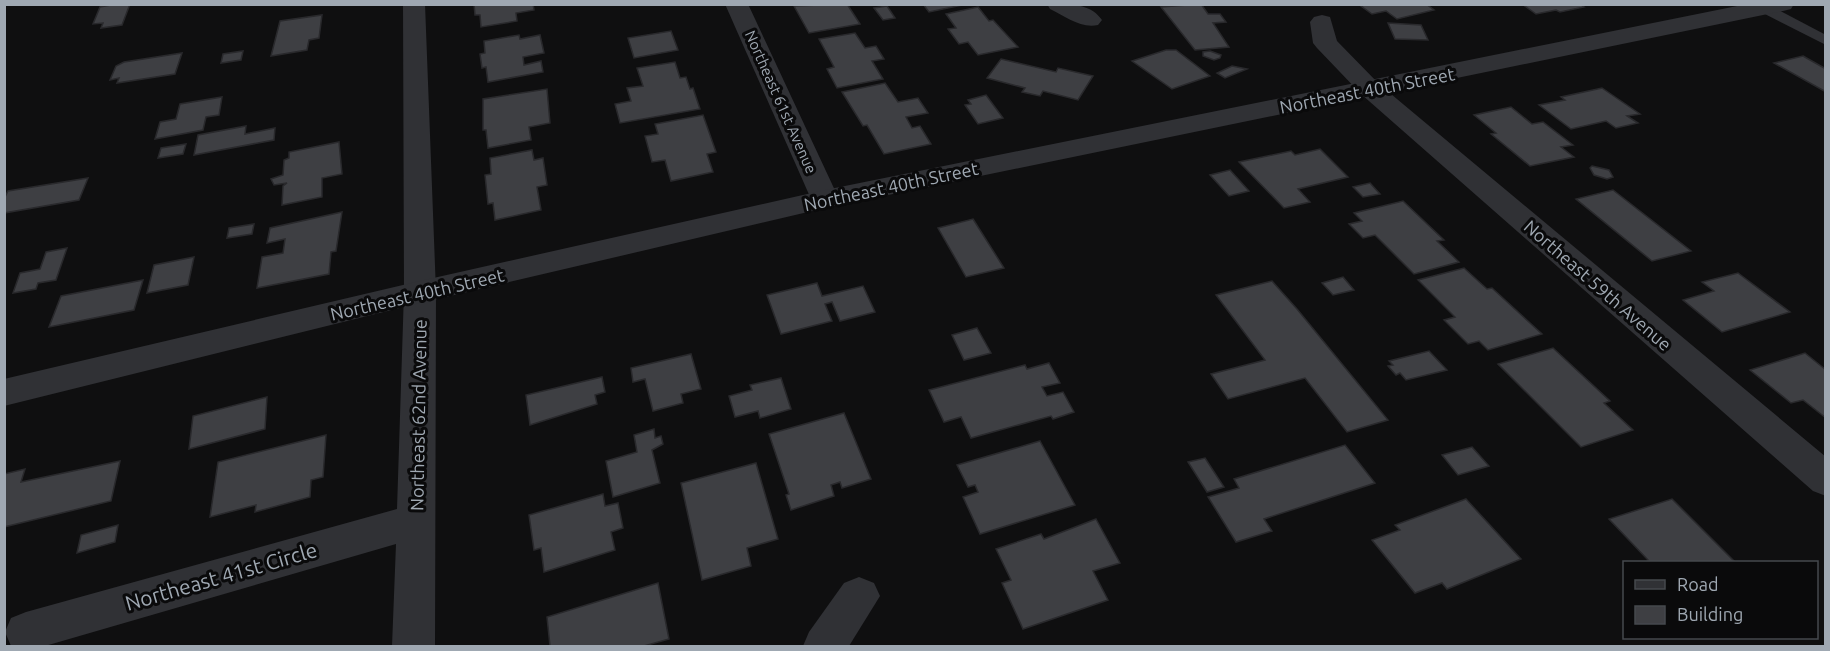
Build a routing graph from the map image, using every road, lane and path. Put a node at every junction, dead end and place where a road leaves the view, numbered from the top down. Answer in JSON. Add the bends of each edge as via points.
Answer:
{"nodes":[{"id":1,"x":414,"y":4,"type":"edge"},
{"id":2,"x":736,"y":4,"type":"edge"},
{"id":3,"x":1059,"y":4,"type":"edge"},
{"id":4,"x":1773,"y":6,"type":"edge"},
{"id":5,"x":1090,"y":20,"type":"dead end"},
{"id":6,"x":1322,"y":22,"type":"dead end"},
{"id":7,"x":1826,"y":41,"type":"edge"},
{"id":8,"x":1370,"y":89,"type":"junction"},
{"id":9,"x":825,"y":199,"type":"junction"},
{"id":10,"x":420,"y":292,"type":"junction"},
{"id":11,"x":4,"y":393,"type":"edge"},
{"id":12,"x":1826,"y":480,"type":"edge"},
{"id":13,"x":416,"y":521,"type":"junction"},
{"id":14,"x":859,"y":596,"type":"dead end"},
{"id":15,"x":26,"y":632,"type":"dead end"},
{"id":16,"x":414,"y":646,"type":"edge"},
{"id":17,"x":824,"y":646,"type":"edge"}],
"edges":[{"from":1,"to":10,"type":"street","name":"Northeast 62nd Avenue"},
{"from":2,"to":9,"type":"street","name":"Northeast 61st Avenue"},
{"from":3,"to":5,"type":"street"},
{"from":4,"to":7,"type":"lane"},
{"from":4,"to":8,"type":"street","name":"Northeast 40th Street"},
{"from":6,"to":8,"type":"street","name":"Northeast 59th Avenue","via":[[1325,43]]},
{"from":8,"to":9,"type":"street","name":"Northeast 40th Street"},
{"from":8,"to":12,"type":"street","name":"Northeast 59th Avenue"},
{"from":9,"to":10,"type":"street","name":"Northeast 40th Street"},
{"from":10,"to":11,"type":"street","name":"Northeast 40th Street"},
{"from":10,"to":13,"type":"street","name":"Northeast 62nd Avenue"},
{"from":13,"to":15,"type":"street","name":"Northeast 41st Circle"},
{"from":13,"to":16,"type":"street","name":"Northeast 62nd Avenue"},
{"from":14,"to":17,"type":"street"}]}
